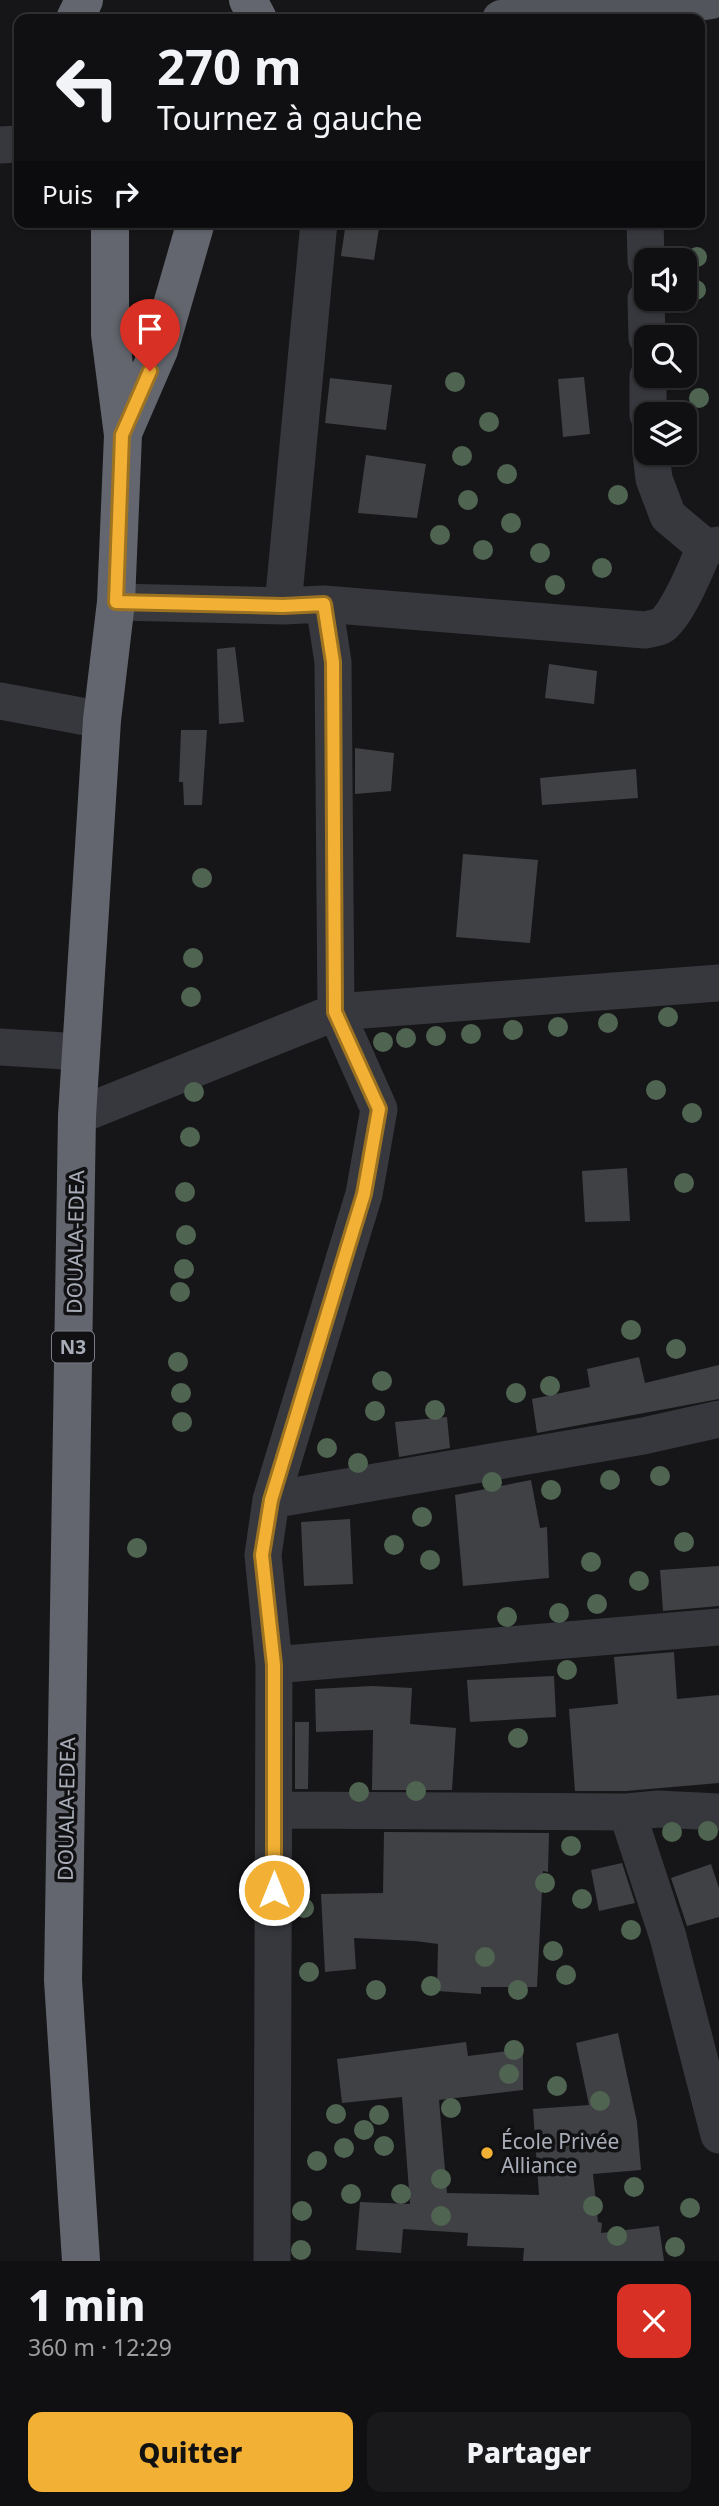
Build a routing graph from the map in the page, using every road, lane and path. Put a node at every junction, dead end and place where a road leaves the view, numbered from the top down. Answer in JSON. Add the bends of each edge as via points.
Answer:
{"nodes":[{"id":1,"x":711,"y":0,"type":"edge"},
{"id":2,"x":642,"y":10,"type":"edge"},
{"id":3,"x":579,"y":14,"type":"edge"},
{"id":4,"x":110,"y":228,"type":"edge"},
{"id":5,"x":194,"y":228,"type":"edge"},
{"id":6,"x":318,"y":228,"type":"edge"},
{"id":7,"x":645,"y":228,"type":"edge"},
{"id":8,"x":646,"y":248,"type":"edge"},
{"id":9,"x":122,"y":435,"type":"junction"},
{"id":10,"x":653,"y":465,"type":"edge"},
{"id":11,"x":712,"y":546,"type":"edge"},
{"id":12,"x":116,"y":602,"type":"junction"},
{"id":13,"x":324,"y":604,"type":"junction"},
{"id":14,"x":283,"y":606,"type":"junction"},
{"id":15,"x":0,"y":701,"type":"edge"},
{"id":16,"x":102,"y":720,"type":"junction"},
{"id":17,"x":719,"y":983,"type":"edge"},
{"id":18,"x":335,"y":1012,"type":"junction"},
{"id":19,"x":0,"y":1047,"type":"edge"},
{"id":20,"x":80,"y":1052,"type":"junction"},
{"id":21,"x":77,"y":1116,"type":"junction"},
{"id":22,"x":719,"y":1419,"type":"edge"},
{"id":23,"x":271,"y":1500,"type":"junction"},
{"id":24,"x":719,"y":1628,"type":"edge"},
{"id":25,"x":274,"y":1665,"type":"junction"},
{"id":26,"x":275,"y":1810,"type":"junction"},
{"id":27,"x":627,"y":1812,"type":"junction"},
{"id":28,"x":719,"y":1812,"type":"edge"},
{"id":29,"x":719,"y":2135,"type":"edge"},
{"id":30,"x":81,"y":2261,"type":"edge"},
{"id":31,"x":272,"y":2261,"type":"edge"}],
"edges":[{"from":1,"to":2,"type":"main road"},
{"from":2,"to":3,"type":"main road"},
{"from":4,"to":9,"type":"highway","name":"DOUALA-EDEA","number":"N3","via":[[110,334]]},
{"from":5,"to":9,"type":"highway","name":"DOUALA-EDEA","number":"N3","via":[[159,350]]},
{"from":6,"to":14,"type":"street"},
{"from":7,"to":8,"type":"street"},
{"from":9,"to":12,"type":"highway","name":"DOUALA-EDEA","number":"N3"},
{"from":10,"to":11,"type":"street","via":[[668,516]]},
{"from":11,"to":13,"type":"street","via":[[670,618],[645,630]]},
{"from":12,"to":14,"type":"street"},
{"from":12,"to":16,"type":"highway","name":"DOUALA-EDEA","number":"N3"},
{"from":13,"to":14,"type":"street"},
{"from":13,"to":18,"type":"street","via":[[333,662]]},
{"from":15,"to":16,"type":"street"},
{"from":16,"to":20,"type":"highway","name":"DOUALA-EDEA","number":"N3"},
{"from":17,"to":18,"type":"street"},
{"from":18,"to":21,"type":"street"},
{"from":18,"to":23,"type":"street","via":[[379,1109],[364,1194]]},
{"from":19,"to":20,"type":"street"},
{"from":20,"to":21,"type":"highway","name":"DOUALA-EDEA","number":"N3"},
{"from":21,"to":30,"type":"highway","name":"DOUALA-EDEA","number":"N3","via":[[63,1980]]},
{"from":22,"to":23,"type":"street"},
{"from":23,"to":25,"type":"street","via":[[262,1555]]},
{"from":24,"to":25,"type":"street"},
{"from":25,"to":26,"type":"street"},
{"from":26,"to":27,"type":"street"},
{"from":26,"to":31,"type":"street"},
{"from":27,"to":28,"type":"street"},
{"from":27,"to":29,"type":"street","via":[[668,1937]]}]}
